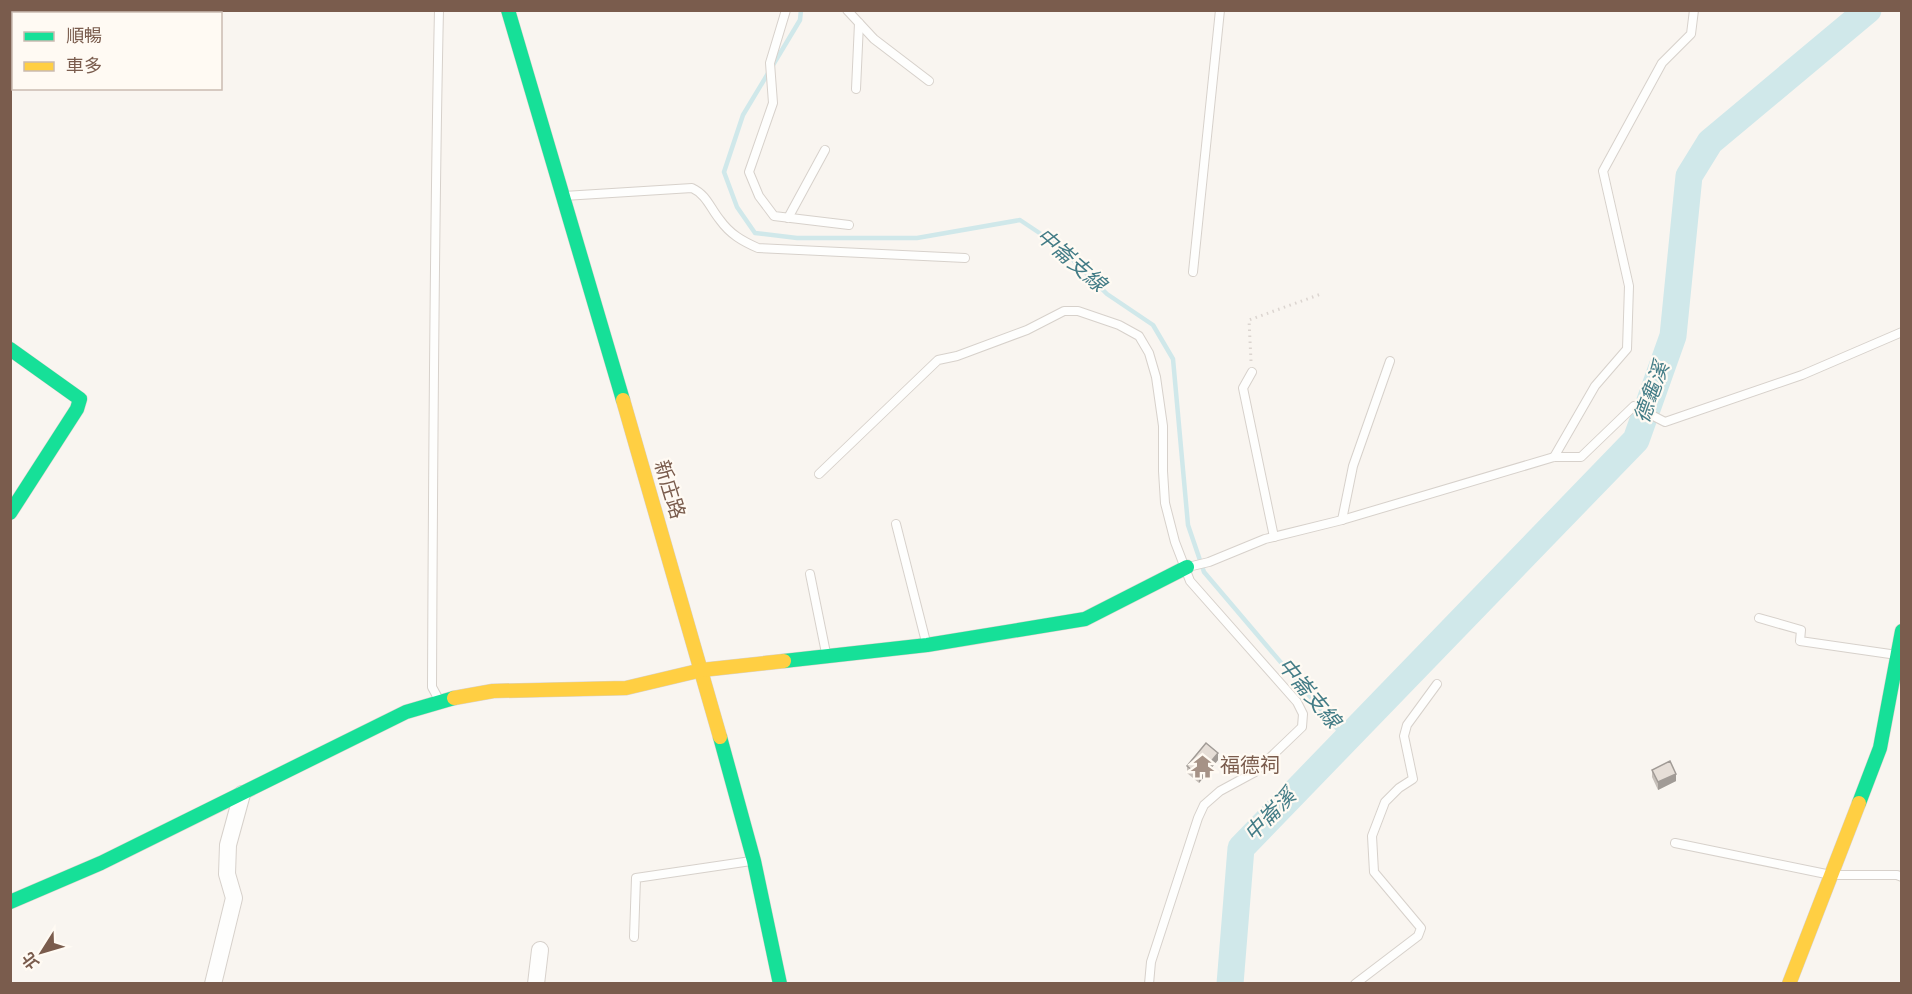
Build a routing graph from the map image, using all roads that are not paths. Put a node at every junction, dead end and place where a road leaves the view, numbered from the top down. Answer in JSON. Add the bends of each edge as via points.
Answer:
{"nodes":[{"id":1,"x":439,"y":10,"type":"edge"},
{"id":2,"x":508,"y":10,"type":"edge"},
{"id":3,"x":786,"y":10,"type":"edge"},
{"id":4,"x":847,"y":10,"type":"edge"},
{"id":5,"x":1220,"y":10,"type":"edge"},
{"id":6,"x":1694,"y":10,"type":"edge"},
{"id":7,"x":859,"y":23,"type":"junction"},
{"id":8,"x":929,"y":81,"type":"dead end"},
{"id":9,"x":855,"y":89,"type":"dead end"},
{"id":10,"x":825,"y":150,"type":"dead end"},
{"id":11,"x":561,"y":196,"type":"junction"},
{"id":12,"x":788,"y":218,"type":"junction"},
{"id":13,"x":849,"y":225,"type":"dead end"},
{"id":14,"x":965,"y":258,"type":"dead end"},
{"id":15,"x":1193,"y":272,"type":"dead end"},
{"id":16,"x":1902,"y":332,"type":"edge"},
{"id":17,"x":10,"y":349,"type":"edge"},
{"id":18,"x":1389,"y":361,"type":"dead end"},
{"id":19,"x":1252,"y":372,"type":"road end"},
{"id":20,"x":1554,"y":457,"type":"junction"},
{"id":21,"x":819,"y":474,"type":"dead end"},
{"id":22,"x":10,"y":513,"type":"edge"},
{"id":23,"x":1342,"y":519,"type":"junction"},
{"id":24,"x":896,"y":524,"type":"dead end"},
{"id":25,"x":1274,"y":537,"type":"junction"},
{"id":26,"x":1186,"y":567,"type":"junction"},
{"id":27,"x":810,"y":574,"type":"dead end"},
{"id":28,"x":1759,"y":618,"type":"dead end"},
{"id":29,"x":1902,"y":631,"type":"edge"},
{"id":30,"x":927,"y":645,"type":"junction"},
{"id":31,"x":826,"y":656,"type":"junction"},
{"id":32,"x":1897,"y":656,"type":"junction"},
{"id":33,"x":702,"y":670,"type":"junction"},
{"id":34,"x":1437,"y":684,"type":"dead end"},
{"id":35,"x":440,"y":701,"type":"junction"},
{"id":36,"x":242,"y":794,"type":"junction"},
{"id":37,"x":1675,"y":843,"type":"dead end"},
{"id":38,"x":754,"y":861,"type":"junction"},
{"id":39,"x":1831,"y":875,"type":"junction"},
{"id":40,"x":1902,"y":877,"type":"edge"},
{"id":41,"x":10,"y":902,"type":"edge"},
{"id":42,"x":634,"y":937,"type":"dead end"},
{"id":43,"x":540,"y":950,"type":"dead end"},
{"id":44,"x":213,"y":984,"type":"edge"},
{"id":45,"x":536,"y":984,"type":"edge"},
{"id":46,"x":780,"y":984,"type":"edge"},
{"id":47,"x":1149,"y":984,"type":"edge"},
{"id":48,"x":1355,"y":984,"type":"edge"},
{"id":49,"x":1789,"y":984,"type":"edge"}],
"edges":[{"from":1,"to":35,"type":"lane","via":[[432,687]]},
{"from":2,"to":11,"type":"street","name":"新庄路"},
{"from":3,"to":12,"type":"lane","via":[[770,63],[773,103],[749,172],[759,196],[774,216]]},
{"from":4,"to":7,"type":"lane"},
{"from":5,"to":15,"type":"lane"},
{"from":6,"to":20,"type":"lane","via":[[1691,34],[1662,63],[1603,171],[1629,286],[1627,349],[1595,386]]},
{"from":7,"to":8,"type":"lane"},
{"from":7,"to":9,"type":"lane"},
{"from":10,"to":12,"type":"lane"},
{"from":11,"to":14,"type":"lane","via":[[692,188],[709,202],[728,231],[758,248]]},
{"from":11,"to":33,"type":"street","name":"新庄路"},
{"from":12,"to":13,"type":"lane"},
{"from":16,"to":20,"type":"lane","via":[[1802,375],[1665,422],[1634,406],[1581,457]]},
{"from":17,"to":22,"type":"street","via":[[80,399]]},
{"from":18,"to":23,"type":"lane","via":[[1353,466]]},
{"from":19,"to":25,"type":"lane","via":[[1243,388]]},
{"from":20,"to":23,"type":"lane"},
{"from":21,"to":26,"type":"lane","via":[[938,360],[1027,330],[1064,311],[1078,311],[1138,336],[1149,353],[1164,426],[1165,503]]},
{"from":23,"to":25,"type":"lane"},
{"from":24,"to":30,"type":"lane"},
{"from":25,"to":26,"type":"lane"},
{"from":26,"to":30,"type":"street","via":[[1085,619]]},
{"from":26,"to":47,"type":"lane","via":[[1190,581],[1297,702],[1303,714],[1302,727],[1255,772],[1220,791],[1204,805],[1152,962]]},
{"from":27,"to":31,"type":"lane"},
{"from":28,"to":32,"type":"lane","via":[[1801,630],[1800,641]]},
{"from":29,"to":32,"type":"street"},
{"from":30,"to":31,"type":"street"},
{"from":31,"to":33,"type":"street"},
{"from":32,"to":39,"type":"street","via":[[1880,748]]},
{"from":33,"to":35,"type":"street","via":[[626,688],[493,691]]},
{"from":33,"to":38,"type":"street","name":"新庄路"},
{"from":34,"to":48,"type":"lane","via":[[1407,725],[1404,736],[1413,779],[1385,802],[1372,836],[1374,872],[1420,928],[1418,936]]},
{"from":35,"to":36,"type":"street","via":[[406,712]]},
{"from":36,"to":41,"type":"street","via":[[101,863]]},
{"from":36,"to":44,"type":"street","via":[[228,845],[227,874],[234,898]]},
{"from":37,"to":39,"type":"lane"},
{"from":38,"to":42,"type":"lane","via":[[636,878]]},
{"from":38,"to":46,"type":"street","name":"新庄路"},
{"from":39,"to":40,"type":"lane"},
{"from":39,"to":49,"type":"street"},
{"from":43,"to":45,"type":"street"}]}
